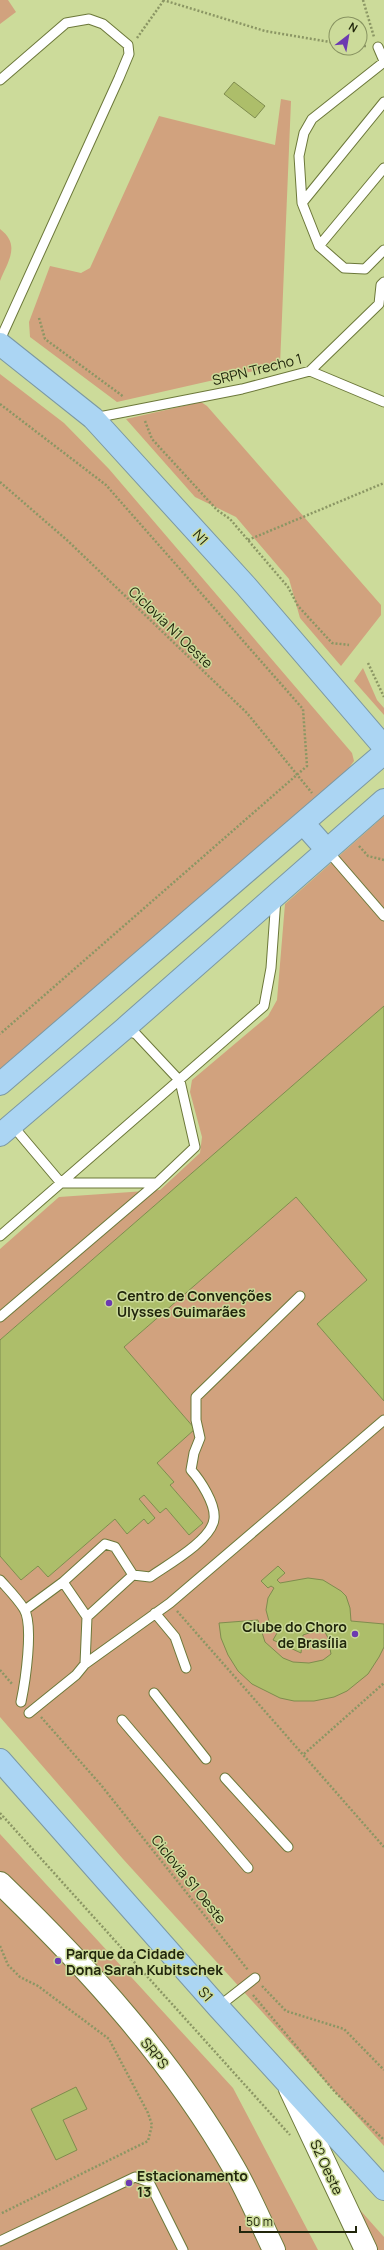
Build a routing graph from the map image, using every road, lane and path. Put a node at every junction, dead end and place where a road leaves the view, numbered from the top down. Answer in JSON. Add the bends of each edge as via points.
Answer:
{"nodes":[{"id":1,"x":164,"y":0,"type":"edge"},
{"id":2,"x":363,"y":0,"type":"edge"},
{"id":3,"x":328,"y":42,"type":"edge"},
{"id":4,"x":128,"y":45,"type":"junction"},
{"id":5,"x":378,"y":47,"type":"joint"},
{"id":6,"x":384,"y":61,"type":"edge"},
{"id":7,"x":2,"y":78,"type":"edge"},
{"id":8,"x":384,"y":102,"type":"edge"},
{"id":9,"x":384,"y":168,"type":"edge"},
{"id":10,"x":302,"y":203,"type":"junction"},
{"id":11,"x":319,"y":246,"type":"junction"},
{"id":12,"x":384,"y":250,"type":"edge"},
{"id":13,"x":384,"y":282,"type":"edge"},
{"id":14,"x":382,"y":307,"type":"edge"},
{"id":15,"x":39,"y":318,"type":"dead end"},
{"id":16,"x":0,"y":340,"type":"edge"},
{"id":17,"x":0,"y":344,"type":"edge"},
{"id":18,"x":310,"y":371,"type":"junction"},
{"id":19,"x":124,"y":397,"type":"dead end"},
{"id":20,"x":384,"y":402,"type":"edge"},
{"id":21,"x":0,"y":404,"type":"edge"},
{"id":22,"x":93,"y":418,"type":"junction"},
{"id":23,"x":146,"y":421,"type":"dead end"},
{"id":24,"x":0,"y":482,"type":"edge"},
{"id":25,"x":384,"y":482,"type":"edge"},
{"id":26,"x":248,"y":540,"type":"junction"},
{"id":27,"x":349,"y":645,"type":"dead end"},
{"id":28,"x":368,"y":663,"type":"dead end"},
{"id":29,"x":384,"y":697,"type":"edge"},
{"id":30,"x":384,"y":747,"type":"edge"},
{"id":31,"x":384,"y":753,"type":"edge"},
{"id":32,"x":296,"y":776,"type":"junction"},
{"id":33,"x":316,"y":798,"type":"dead end"},
{"id":34,"x":384,"y":800,"type":"edge"},
{"id":35,"x":303,"y":823,"type":"junction"},
{"id":36,"x":359,"y":845,"type":"dead end"},
{"id":37,"x":327,"y":850,"type":"junction"},
{"id":38,"x":384,"y":860,"type":"edge"},
{"id":39,"x":277,"y":895,"type":"junction"},
{"id":40,"x":384,"y":916,"type":"edge"},
{"id":41,"x":124,"y":1029,"type":"junction"},
{"id":42,"x":0,"y":1034,"type":"edge"},
{"id":43,"x":180,"y":1081,"type":"junction"},
{"id":44,"x":0,"y":1084,"type":"edge"},
{"id":45,"x":6,"y":1130,"type":"edge"},
{"id":46,"x":60,"y":1183,"type":"junction"},
{"id":47,"x":157,"y":1183,"type":"junction"},
{"id":48,"x":0,"y":1236,"type":"edge"},
{"id":49,"x":300,"y":1296,"type":"dead end"},
{"id":50,"x":0,"y":1317,"type":"edge"},
{"id":51,"x":384,"y":1420,"type":"edge"},
{"id":52,"x":133,"y":1575,"type":"junction"},
{"id":53,"x":0,"y":1580,"type":"edge"},
{"id":54,"x":63,"y":1582,"type":"junction"},
{"id":55,"x":170,"y":1603,"type":"junction"},
{"id":56,"x":25,"y":1610,"type":"junction"},
{"id":57,"x":156,"y":1613,"type":"junction"},
{"id":58,"x":87,"y":1617,"type":"junction"},
{"id":59,"x":85,"y":1664,"type":"junction"},
{"id":60,"x":186,"y":1668,"type":"dead end"},
{"id":61,"x":0,"y":1670,"type":"edge"},
{"id":62,"x":384,"y":1683,"type":"edge"},
{"id":63,"x":154,"y":1692,"type":"dead end"},
{"id":64,"x":22,"y":1699,"type":"joint"},
{"id":65,"x":31,"y":1711,"type":"joint"},
{"id":66,"x":122,"y":1720,"type":"dead end"},
{"id":67,"x":304,"y":1754,"type":"junction"},
{"id":68,"x":206,"y":1759,"type":"dead end"},
{"id":69,"x":0,"y":1760,"type":"edge"},
{"id":70,"x":224,"y":1778,"type":"dead end"},
{"id":71,"x":0,"y":1813,"type":"edge"},
{"id":72,"x":3,"y":1816,"type":"junction"},
{"id":73,"x":0,"y":1819,"type":"edge"},
{"id":74,"x":288,"y":1847,"type":"dead end"},
{"id":75,"x":384,"y":1847,"type":"edge"},
{"id":76,"x":248,"y":1868,"type":"dead end"},
{"id":77,"x":0,"y":1883,"type":"edge"},
{"id":78,"x":0,"y":1946,"type":"edge"},
{"id":79,"x":255,"y":1978,"type":"junction"},
{"id":80,"x":244,"y":1985,"type":"junction"},
{"id":81,"x":218,"y":2007,"type":"junction"},
{"id":82,"x":384,"y":2070,"type":"edge"},
{"id":83,"x":288,"y":2084,"type":"junction"},
{"id":84,"x":291,"y":2137,"type":"dead end"},
{"id":85,"x":384,"y":2140,"type":"edge"},
{"id":86,"x":384,"y":2189,"type":"edge"},
{"id":87,"x":0,"y":2214,"type":"edge"},
{"id":88,"x":0,"y":2241,"type":"edge"},
{"id":89,"x":183,"y":2250,"type":"edge"},
{"id":90,"x":274,"y":2250,"type":"edge"},
{"id":91,"x":366,"y":2250,"type":"edge"}],
"edges":[{"from":1,"to":3,"type":"path","via":[[265,31]]},
{"from":1,"to":4,"type":"path","via":[[136,39]]},
{"from":2,"to":5,"type":"path"},
{"from":4,"to":7,"type":"lane","via":[[103,24],[89,19],[66,23]]},
{"from":4,"to":16,"type":"lane","via":[[126,60],[90,143]]},
{"from":5,"to":6,"type":"lane"},
{"from":6,"to":10,"type":"lane","via":[[312,119],[304,133],[299,156]]},
{"from":8,"to":10,"type":"lane"},
{"from":9,"to":11,"type":"lane"},
{"from":10,"to":11,"type":"lane"},
{"from":11,"to":12,"type":"lane","via":[[344,268],[365,269]]},
{"from":13,"to":14,"type":"lane","name":"SRPN Trecho 1","via":[[381,285]]},
{"from":14,"to":18,"type":"lane","name":"SRPN Trecho 1"},
{"from":15,"to":19,"type":"path","via":[[45,339]]},
{"from":17,"to":22,"type":"highway","name":"N1"},
{"from":18,"to":20,"type":"lane"},
{"from":18,"to":22,"type":"lane","name":"SRPN Trecho 1","via":[[242,389]]},
{"from":21,"to":32,"type":"path","via":[[106,485],[303,709],[307,766]]},
{"from":22,"to":30,"type":"highway","name":"N1","via":[[246,586]]},
{"from":23,"to":26,"type":"path","via":[[152,439]]},
{"from":24,"to":32,"type":"path","name":"Ciclovia N1 Oeste","via":[[68,541],[247,713]]},
{"from":25,"to":26,"type":"path"},
{"from":26,"to":27,"type":"path","via":[[288,587],[298,606],[332,643]]},
{"from":28,"to":29,"type":"path"},
{"from":31,"to":35,"type":"highway"},
{"from":32,"to":33,"type":"path","name":"Ciclovia N1 Oeste"},
{"from":32,"to":42,"type":"path"},
{"from":34,"to":37,"type":"highway"},
{"from":35,"to":37,"type":"highway"},
{"from":35,"to":44,"type":"highway"},
{"from":36,"to":38,"type":"path","via":[[368,856]]},
{"from":37,"to":39,"type":"highway"},
{"from":37,"to":40,"type":"lane"},
{"from":39,"to":41,"type":"highway"},
{"from":39,"to":43,"type":"lane","via":[[271,968],[264,1006]]},
{"from":41,"to":43,"type":"lane","via":[[136,1034]]},
{"from":41,"to":45,"type":"highway"},
{"from":43,"to":46,"type":"lane"},
{"from":43,"to":47,"type":"lane","via":[[195,1147]]},
{"from":45,"to":46,"type":"lane"},
{"from":46,"to":47,"type":"lane"},
{"from":46,"to":48,"type":"lane"},
{"from":47,"to":50,"type":"lane"},
{"from":49,"to":52,"type":"lane","via":[[196,1397],[196,1420],[200,1438],[191,1470],[205,1485],[215,1518],[211,1527],[199,1542],[150,1577]]},
{"from":51,"to":55,"type":"lane"},
{"from":52,"to":54,"type":"lane","via":[[115,1547],[105,1544]]},
{"from":52,"to":58,"type":"lane"},
{"from":53,"to":56,"type":"lane"},
{"from":54,"to":56,"type":"lane"},
{"from":54,"to":58,"type":"lane"},
{"from":55,"to":57,"type":"lane"},
{"from":55,"to":67,"type":"path"},
{"from":56,"to":64,"type":"lane","via":[[28,1632]]},
{"from":57,"to":59,"type":"lane"},
{"from":57,"to":60,"type":"lane","via":[[175,1637]]},
{"from":58,"to":59,"type":"lane"},
{"from":59,"to":65,"type":"lane","via":[[76,1675]]},
{"from":61,"to":64,"type":"path"},
{"from":62,"to":67,"type":"path"},
{"from":63,"to":68,"type":"lane"},
{"from":65,"to":79,"type":"path","name":"Ciclovia S1 Oeste","via":[[101,1786]]},
{"from":66,"to":76,"type":"lane"},
{"from":67,"to":75,"type":"path"},
{"from":69,"to":81,"type":"highway","name":"S1"},
{"from":70,"to":74,"type":"lane"},
{"from":71,"to":72,"type":"path"},
{"from":72,"to":73,"type":"path"},
{"from":72,"to":84,"type":"path"},
{"from":77,"to":90,"type":"main road","name":"SRPS","via":[[60,1941],[153,2050],[193,2102],[235,2169]]},
{"from":78,"to":87,"type":"path","via":[[8,1965],[20,1977],[38,1986],[109,2039],[152,2125],[148,2141]]},
{"from":79,"to":80,"type":"lane"},
{"from":79,"to":82,"type":"path","name":"Ciclovia S1 Oeste","via":[[286,2011],[344,2029]]},
{"from":80,"to":81,"type":"lane"},
{"from":80,"to":85,"type":"path","via":[[335,2092]]},
{"from":81,"to":83,"type":"highway","name":"S1"},
{"from":83,"to":86,"type":"highway","name":"S1"},
{"from":83,"to":91,"type":"main road","name":"S2 Oeste"},
{"from":88,"to":89,"type":"lane","via":[[135,2177],[149,2182]]}]}
